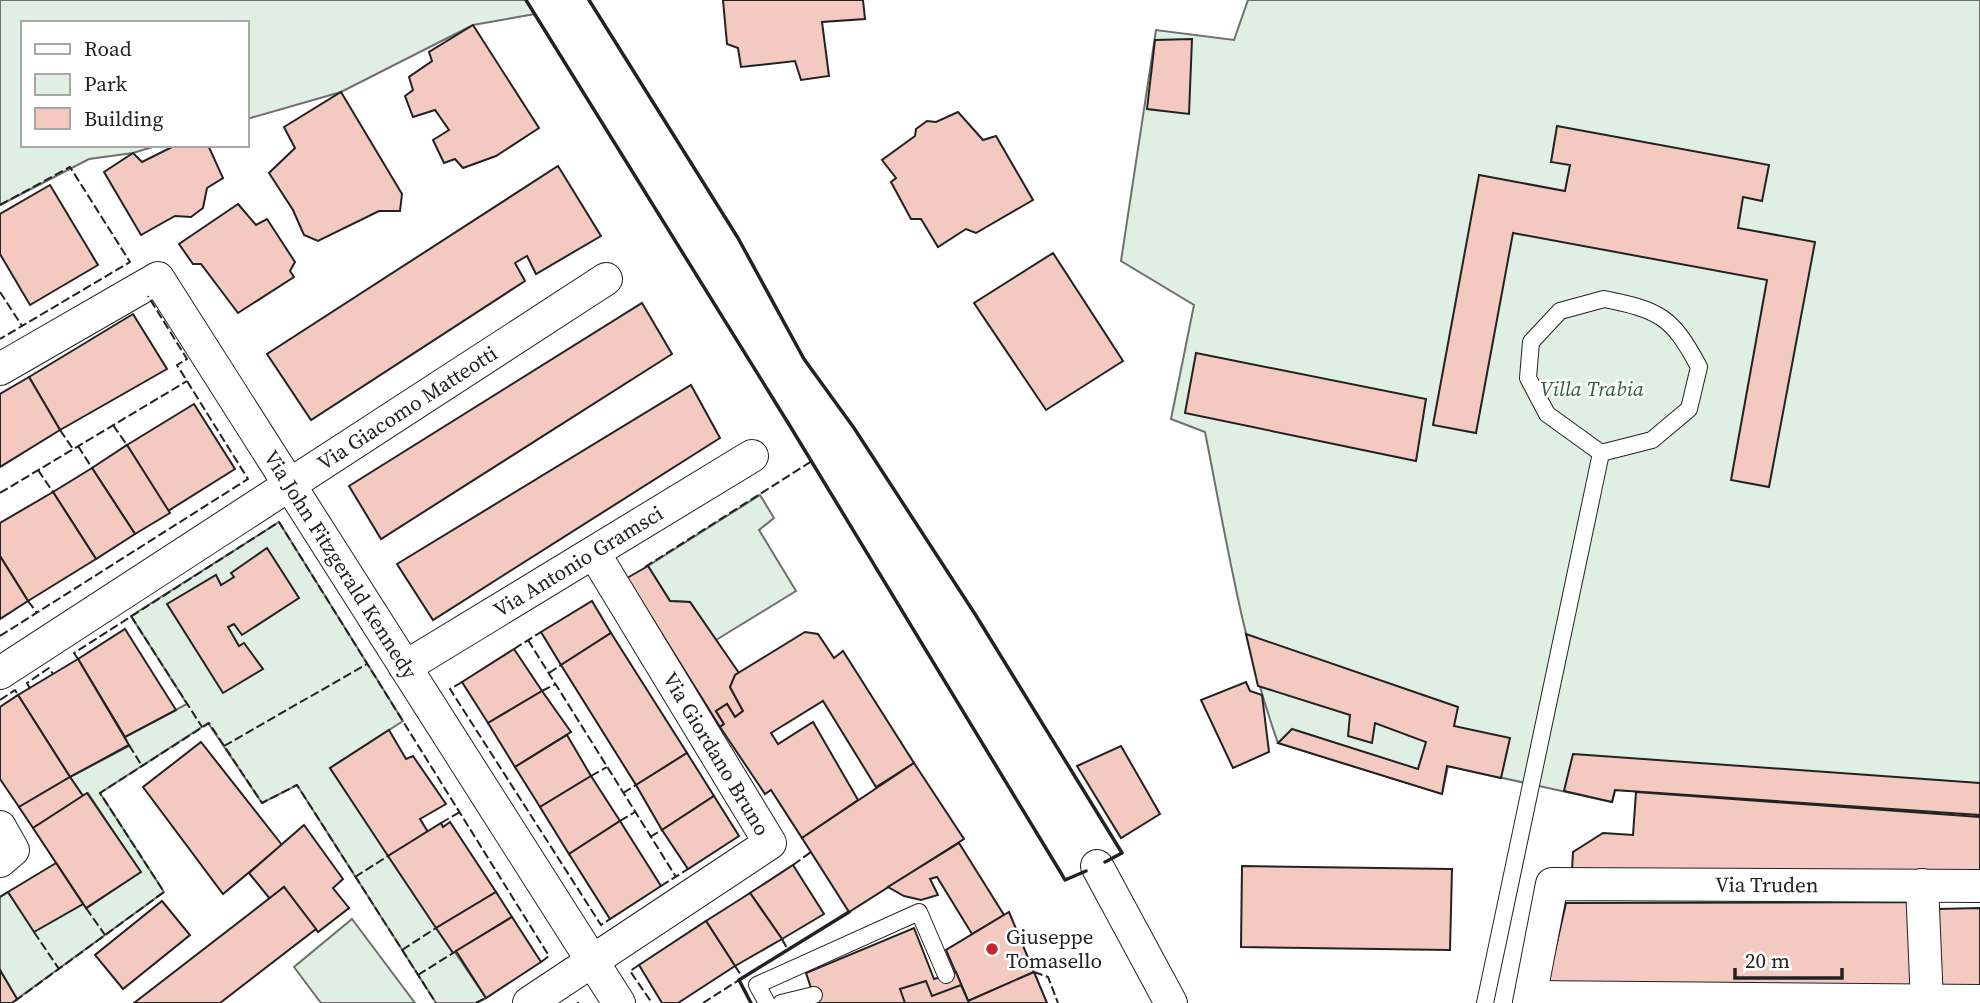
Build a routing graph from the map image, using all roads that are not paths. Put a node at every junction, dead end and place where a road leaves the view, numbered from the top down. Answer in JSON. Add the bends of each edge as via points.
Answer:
{"nodes":[{"id":1,"x":606,"y":279,"type":"dead end"},
{"id":2,"x":0,"y":369,"type":"edge"},
{"id":3,"x":1601,"y":453,"type":"junction"},
{"id":4,"x":752,"y":456,"type":"dead end"},
{"id":5,"x":289,"y":484,"type":"junction"},
{"id":6,"x":594,"y":553,"type":"junction"},
{"id":7,"x":405,"y":667,"type":"junction"},
{"id":8,"x":0,"y":673,"type":"edge"},
{"id":9,"x":0,"y":827,"type":"edge"},
{"id":10,"x":0,"y":861,"type":"edge"},
{"id":11,"x":1097,"y":866,"type":"dead end"},
{"id":12,"x":1922,"y":885,"type":"junction"},
{"id":13,"x":1980,"y":886,"type":"edge"},
{"id":14,"x":591,"y":961,"type":"junction"},
{"id":15,"x":946,"y":975,"type":"dead end"},
{"id":16,"x":814,"y":995,"type":"dead end"},
{"id":17,"x":1530,"y":1000,"type":"edge"},
{"id":18,"x":1980,"y":1001,"type":"edge"},
{"id":19,"x":1927,"y":1002,"type":"edge"},
{"id":20,"x":528,"y":1003,"type":"edge"},
{"id":21,"x":619,"y":1003,"type":"edge"},
{"id":22,"x":768,"y":1003,"type":"edge"},
{"id":23,"x":781,"y":1003,"type":"edge"},
{"id":24,"x":1171,"y":1003,"type":"edge"},
{"id":25,"x":1485,"y":1003,"type":"edge"}],
"edges":[{"from":1,"to":5,"type":"street","name":"Via Giacomo Matteotti"},
{"from":2,"to":5,"type":"street","name":"Via John Fitzgerald Kennedy","via":[[158,278]]},
{"from":3,"to":3,"type":"lane","via":[[1547,414],[1528,378],[1531,342],[1560,311],[1604,299],[1647,308],[1682,334],[1699,367],[1689,409],[1652,440]]},
{"from":3,"to":25,"type":"lane"},
{"from":4,"to":6,"type":"street","name":"Via Antonio Gramsci"},
{"from":5,"to":7,"type":"street","name":"Via John Fitzgerald Kennedy"},
{"from":5,"to":8,"type":"street","name":"Via Giacomo Matteotti"},
{"from":6,"to":7,"type":"street","name":"Via Antonio Gramsci"},
{"from":6,"to":14,"type":"street","name":"Via Giordano Bruno","via":[[770,843]]},
{"from":7,"to":14,"type":"street","name":"Via John Fitzgerald Kennedy"},
{"from":9,"to":10,"type":"street","via":[[13,850]]},
{"from":11,"to":24,"type":"street"},
{"from":12,"to":13,"type":"street","name":"Via Truden"},
{"from":12,"to":17,"type":"street","name":"Via Truden","via":[[1552,884]]},
{"from":12,"to":19,"type":"street"},
{"from":14,"to":20,"type":"street"},
{"from":14,"to":21,"type":"street","name":"Via John Fitzgerald Kennedy"},
{"from":15,"to":22,"type":"lane","via":[[919,912],[757,985]]},
{"from":16,"to":23,"type":"lane"},
{"from":17,"to":19,"type":"street"},
{"from":18,"to":19,"type":"street"}]}
